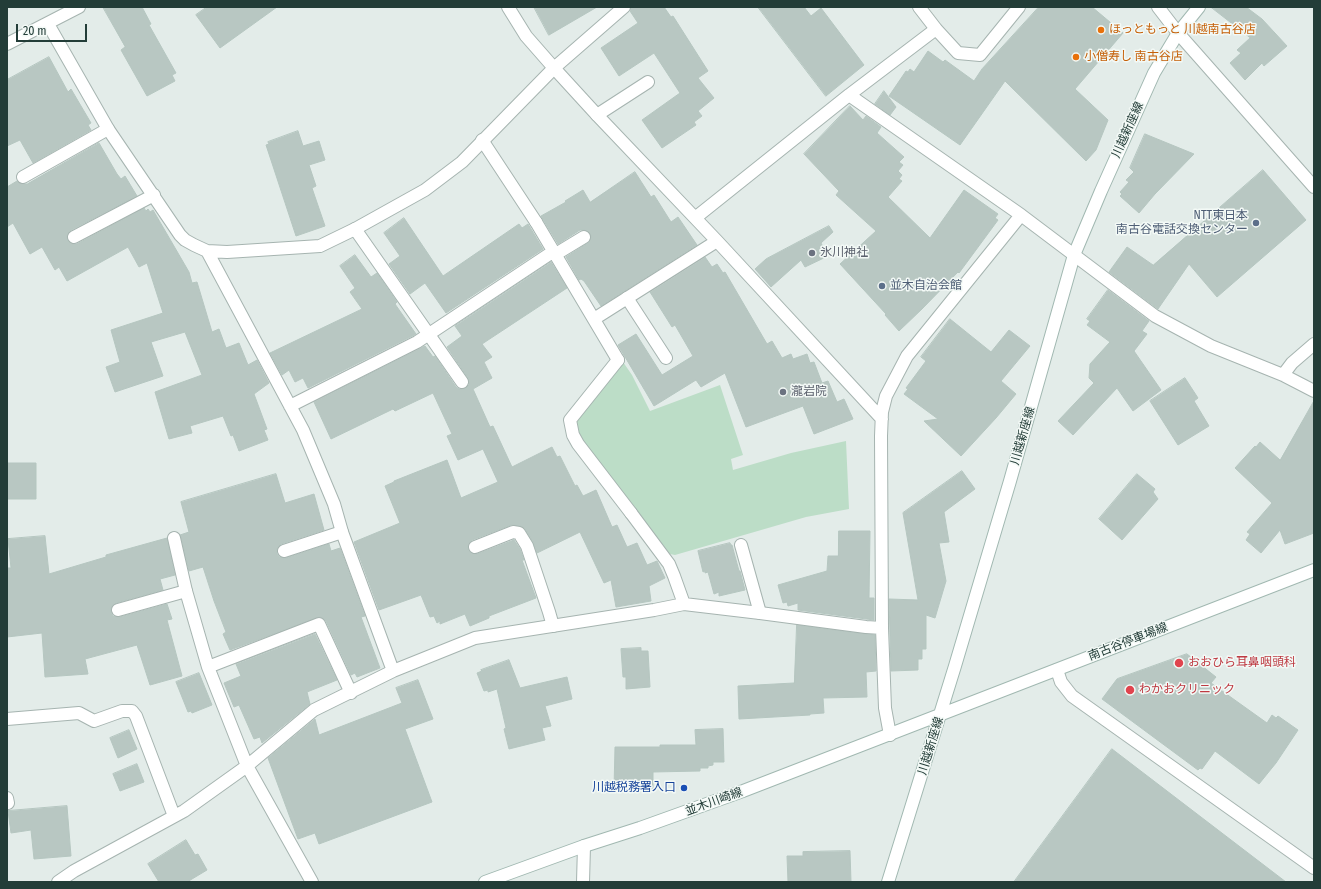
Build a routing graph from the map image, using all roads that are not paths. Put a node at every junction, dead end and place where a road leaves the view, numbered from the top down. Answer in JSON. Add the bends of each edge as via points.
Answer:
{"nodes":[{"id":1,"x":79,"y":7,"type":"edge"},
{"id":2,"x":508,"y":7,"type":"edge"},
{"id":3,"x":624,"y":7,"type":"edge"},
{"id":4,"x":919,"y":7,"type":"edge"},
{"id":5,"x":1019,"y":7,"type":"edge"},
{"id":6,"x":1158,"y":7,"type":"edge"},
{"id":7,"x":1199,"y":7,"type":"edge"},
{"id":8,"x":48,"y":24,"type":"junction"},
{"id":9,"x":936,"y":29,"type":"junction"},
{"id":10,"x":1178,"y":32,"type":"junction"},
{"id":11,"x":7,"y":44,"type":"edge"},
{"id":12,"x":554,"y":68,"type":"junction"},
{"id":13,"x":648,"y":82,"type":"dead end"},
{"id":14,"x":849,"y":95,"type":"junction"},
{"id":15,"x":597,"y":115,"type":"junction"},
{"id":16,"x":108,"y":129,"type":"junction"},
{"id":17,"x":482,"y":140,"type":"junction"},
{"id":18,"x":23,"y":177,"type":"dead end"},
{"id":19,"x":1314,"y":187,"type":"edge"},
{"id":20,"x":154,"y":195,"type":"junction"},
{"id":21,"x":1021,"y":215,"type":"junction"},
{"id":22,"x":695,"y":218,"type":"junction"},
{"id":23,"x":355,"y":229,"type":"junction"},
{"id":24,"x":74,"y":237,"type":"dead end"},
{"id":25,"x":584,"y":237,"type":"dead end"},
{"id":26,"x":717,"y":240,"type":"junction"},
{"id":27,"x":207,"y":251,"type":"junction"},
{"id":28,"x":555,"y":252,"type":"junction"},
{"id":29,"x":1074,"y":255,"type":"junction"},
{"id":30,"x":627,"y":298,"type":"junction"},
{"id":31,"x":594,"y":319,"type":"junction"},
{"id":32,"x":429,"y":334,"type":"junction"},
{"id":33,"x":1314,"y":344,"type":"edge"},
{"id":34,"x":666,"y":358,"type":"dead end"},
{"id":35,"x":1283,"y":375,"type":"junction"},
{"id":36,"x":462,"y":382,"type":"dead end"},
{"id":37,"x":1314,"y":391,"type":"edge"},
{"id":38,"x":290,"y":406,"type":"junction"},
{"id":39,"x":882,"y":420,"type":"junction"},
{"id":40,"x":342,"y":532,"type":"junction"},
{"id":41,"x":174,"y":538,"type":"dead end"},
{"id":42,"x":741,"y":545,"type":"dead end"},
{"id":43,"x":475,"y":547,"type":"dead end"},
{"id":44,"x":284,"y":551,"type":"dead end"},
{"id":45,"x":1314,"y":570,"type":"edge"},
{"id":46,"x":186,"y":591,"type":"junction"},
{"id":47,"x":684,"y":604,"type":"junction"},
{"id":48,"x":118,"y":610,"type":"dead end"},
{"id":49,"x":760,"y":613,"type":"junction"},
{"id":50,"x":553,"y":626,"type":"junction"},
{"id":51,"x":882,"y":628,"type":"junction"},
{"id":52,"x":208,"y":667,"type":"junction"},
{"id":53,"x":1057,"y":670,"type":"junction"},
{"id":54,"x":393,"y":672,"type":"junction"},
{"id":55,"x":351,"y":693,"type":"junction"},
{"id":56,"x":941,"y":714,"type":"junction"},
{"id":57,"x":7,"y":719,"type":"edge"},
{"id":58,"x":890,"y":735,"type":"junction"},
{"id":59,"x":247,"y":766,"type":"junction"},
{"id":60,"x":174,"y":816,"type":"junction"},
{"id":61,"x":584,"y":846,"type":"junction"},
{"id":62,"x":1314,"y":868,"type":"edge"},
{"id":63,"x":58,"y":882,"type":"edge"},
{"id":64,"x":312,"y":882,"type":"edge"},
{"id":65,"x":484,"y":882,"type":"edge"},
{"id":66,"x":583,"y":882,"type":"edge"},
{"id":67,"x":888,"y":882,"type":"edge"}],
"edges":[{"from":1,"to":8,"type":"street"},
{"from":2,"to":12,"type":"street","via":[[526,36]]},
{"from":3,"to":12,"type":"street"},
{"from":4,"to":9,"type":"street"},
{"from":5,"to":9,"type":"street","via":[[980,55],[958,53]]},
{"from":6,"to":10,"type":"street"},
{"from":7,"to":10,"type":"street","name":"川越新座線"},
{"from":8,"to":11,"type":"street"},
{"from":8,"to":16,"type":"street"},
{"from":9,"to":14,"type":"street"},
{"from":10,"to":19,"type":"street"},
{"from":10,"to":29,"type":"street","name":"川越新座線","via":[[1154,73]]},
{"from":12,"to":15,"type":"street"},
{"from":12,"to":17,"type":"street"},
{"from":13,"to":15,"type":"street"},
{"from":14,"to":21,"type":"street"},
{"from":14,"to":22,"type":"street"},
{"from":15,"to":22,"type":"street"},
{"from":16,"to":18,"type":"street"},
{"from":16,"to":20,"type":"street"},
{"from":17,"to":23,"type":"street","via":[[462,162],[425,190]]},
{"from":17,"to":28,"type":"street"},
{"from":20,"to":24,"type":"street"},
{"from":20,"to":27,"type":"street","via":[[185,240]]},
{"from":21,"to":29,"type":"street"},
{"from":21,"to":39,"type":"street","via":[[907,356],[886,396]]},
{"from":22,"to":26,"type":"street"},
{"from":23,"to":27,"type":"street","via":[[320,246]]},
{"from":23,"to":32,"type":"street"},
{"from":25,"to":28,"type":"street"},
{"from":26,"to":30,"type":"street"},
{"from":26,"to":39,"type":"street"},
{"from":27,"to":38,"type":"street"},
{"from":28,"to":31,"type":"street"},
{"from":28,"to":32,"type":"street"},
{"from":29,"to":35,"type":"street","via":[[1155,316],[1211,346]]},
{"from":29,"to":56,"type":"street","name":"川越新座線"},
{"from":30,"to":31,"type":"street"},
{"from":30,"to":34,"type":"street"},
{"from":31,"to":47,"type":"street","via":[[618,360],[570,420],[573,435],[669,564]]},
{"from":32,"to":36,"type":"street"},
{"from":32,"to":38,"type":"street","via":[[418,342]]},
{"from":33,"to":35,"type":"street","via":[[1292,363]]},
{"from":35,"to":37,"type":"street"},
{"from":38,"to":40,"type":"street","via":[[303,430],[334,504]]},
{"from":39,"to":51,"type":"street"},
{"from":40,"to":44,"type":"street"},
{"from":40,"to":54,"type":"street"},
{"from":41,"to":46,"type":"street"},
{"from":42,"to":49,"type":"street"},
{"from":43,"to":50,"type":"street","via":[[513,532],[519,533],[527,546]]},
{"from":45,"to":53,"type":"street","name":"南古谷停車場線"},
{"from":46,"to":48,"type":"street"},
{"from":46,"to":52,"type":"street"},
{"from":47,"to":49,"type":"street"},
{"from":47,"to":50,"type":"street"},
{"from":49,"to":51,"type":"street"},
{"from":50,"to":54,"type":"street","via":[[475,638]]},
{"from":51,"to":58,"type":"street","via":[[885,708]]},
{"from":52,"to":55,"type":"street","via":[[319,624]]},
{"from":52,"to":59,"type":"street"},
{"from":53,"to":56,"type":"street","name":"南古谷停車場線"},
{"from":53,"to":62,"type":"street","via":[[1061,682],[1072,696]]},
{"from":54,"to":55,"type":"street"},
{"from":55,"to":59,"type":"street","via":[[314,710]]},
{"from":56,"to":58,"type":"street","name":"並木川崎線"},
{"from":56,"to":67,"type":"street","name":"川越新座線"},
{"from":57,"to":60,"type":"street","via":[[79,713],[94,721],[122,711],[132,711]]},
{"from":58,"to":61,"type":"street","name":"並木川崎線","via":[[743,791]]},
{"from":59,"to":60,"type":"street"},
{"from":59,"to":64,"type":"street"},
{"from":60,"to":63,"type":"street","via":[[74,870]]},
{"from":61,"to":65,"type":"street","name":"並木川崎線"},
{"from":61,"to":66,"type":"street"}]}
